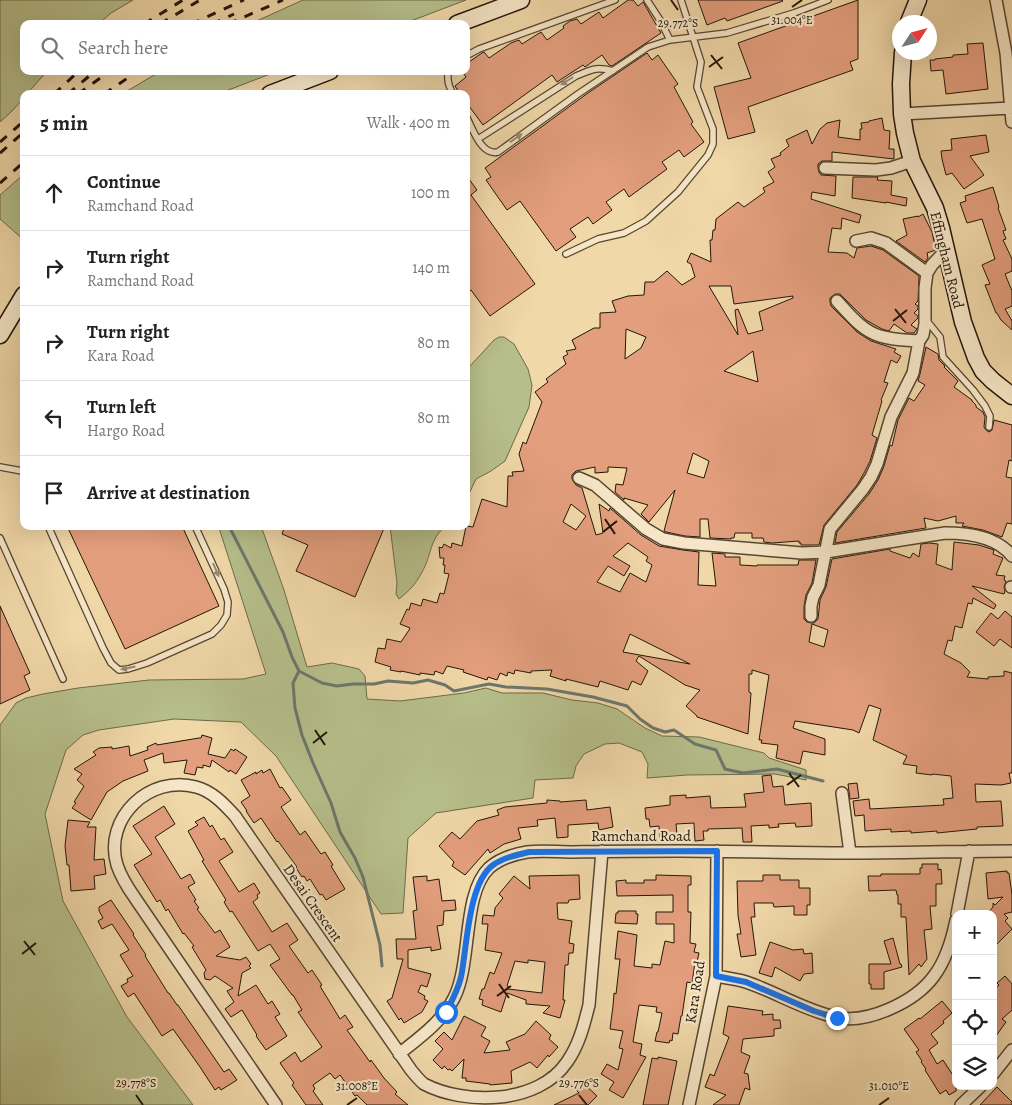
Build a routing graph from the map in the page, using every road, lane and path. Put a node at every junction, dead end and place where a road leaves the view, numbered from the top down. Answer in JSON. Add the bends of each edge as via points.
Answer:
{"nodes":[{"id":1,"x":521,"y":0,"type":"edge"},
{"id":2,"x":615,"y":0,"type":"edge"},
{"id":3,"x":647,"y":0,"type":"edge"},
{"id":4,"x":681,"y":0,"type":"edge"},
{"id":5,"x":828,"y":0,"type":"edge"},
{"id":6,"x":918,"y":0,"type":"edge"},
{"id":7,"x":996,"y":0,"type":"edge"},
{"id":8,"x":912,"y":15,"type":"edge"},
{"id":9,"x":468,"y":20,"type":"edge"},
{"id":10,"x":693,"y":37,"type":"junction"},
{"id":11,"x":670,"y":40,"type":"junction"},
{"id":12,"x":470,"y":54,"type":"edge"},
{"id":13,"x":902,"y":60,"type":"edge"},
{"id":14,"x":613,"y":71,"type":"junction"},
{"id":15,"x":320,"y":75,"type":"edge"},
{"id":16,"x":447,"y":75,"type":"edge"},
{"id":17,"x":280,"y":90,"type":"edge"},
{"id":18,"x":451,"y":90,"type":"edge"},
{"id":19,"x":1010,"y":108,"type":"junction"},
{"id":20,"x":902,"y":114,"type":"junction"},
{"id":21,"x":1012,"y":122,"type":"edge"},
{"id":22,"x":470,"y":124,"type":"edge"},
{"id":23,"x":478,"y":139,"type":"junction"},
{"id":24,"x":912,"y":161,"type":"junction"},
{"id":25,"x":825,"y":168,"type":"dead end"},
{"id":26,"x":856,"y":242,"type":"dead end"},
{"id":27,"x":946,"y":250,"type":"junction"},
{"id":28,"x":566,"y":254,"type":"dead end"},
{"id":29,"x":927,"y":273,"type":"junction"},
{"id":30,"x":837,"y":301,"type":"dead end"},
{"id":31,"x":20,"y":302,"type":"edge"},
{"id":32,"x":925,"y":319,"type":"junction"},
{"id":33,"x":0,"y":335,"type":"edge"},
{"id":34,"x":919,"y":341,"type":"junction"},
{"id":35,"x":1012,"y":396,"type":"edge"},
{"id":36,"x":989,"y":427,"type":"dead end"},
{"id":37,"x":0,"y":467,"type":"edge"},
{"id":38,"x":20,"y":470,"type":"edge"},
{"id":39,"x":579,"y":478,"type":"dead end"},
{"id":40,"x":50,"y":530,"type":"edge"},
{"id":41,"x":197,"y":530,"type":"edge"},
{"id":42,"x":0,"y":538,"type":"edge"},
{"id":43,"x":826,"y":552,"type":"junction"},
{"id":44,"x":1012,"y":556,"type":"edge"},
{"id":45,"x":811,"y":616,"type":"dead end"},
{"id":46,"x":63,"y":679,"type":"dead end"},
{"id":47,"x":842,"y":793,"type":"dead end"},
{"id":48,"x":602,"y":851,"type":"junction"},
{"id":49,"x":717,"y":851,"type":"junction"},
{"id":50,"x":969,"y":851,"type":"junction"},
{"id":51,"x":1012,"y":851,"type":"edge"},
{"id":52,"x":850,"y":853,"type":"junction"},
{"id":53,"x":958,"y":910,"type":"edge"},
{"id":54,"x":952,"y":936,"type":"edge"},
{"id":55,"x":716,"y":976,"type":"junction"},
{"id":56,"x":1012,"y":1050,"type":"edge"},
{"id":57,"x":399,"y":1054,"type":"junction"},
{"id":58,"x":997,"y":1069,"type":"edge"},
{"id":59,"x":977,"y":1090,"type":"edge"},
{"id":60,"x":276,"y":1105,"type":"edge"},
{"id":61,"x":689,"y":1105,"type":"edge"},
{"id":62,"x":962,"y":1105,"type":"edge"}],
"edges":[{"from":1,"to":9,"type":"street"},
{"from":2,"to":12,"type":"lane"},
{"from":3,"to":11,"type":"lane"},
{"from":4,"to":10,"type":"lane"},
{"from":5,"to":10,"type":"lane","via":[[727,33]]},
{"from":6,"to":8,"type":"street"},
{"from":7,"to":19,"type":"street","via":[[1006,53]]},
{"from":10,"to":11,"type":"lane"},
{"from":10,"to":28,"type":"lane","via":[[701,62],[697,88],[714,129],[708,155],[678,192],[646,221],[624,233],[598,239]]},
{"from":11,"to":14,"type":"lane","via":[[648,47]]},
{"from":13,"to":20,"type":"street","name":"Effingham Road"},
{"from":14,"to":23,"type":"lane","one_way":true,"via":[[592,69],[576,76]]},
{"from":23,"to":14,"type":"lane","one_way":true,"via":[[488,152],[498,152]]},
{"from":15,"to":17,"type":"street"},
{"from":16,"to":18,"type":"lane"},
{"from":19,"to":20,"type":"street"},
{"from":19,"to":21,"type":"street"},
{"from":20,"to":24,"type":"street","name":"Effingham Road"},
{"from":22,"to":23,"type":"lane"},
{"from":24,"to":25,"type":"street","via":[[876,170]]},
{"from":24,"to":27,"type":"street","name":"Effingham Road","via":[[935,208]]},
{"from":26,"to":29,"type":"street","via":[[871,238],[880,241]]},
{"from":27,"to":29,"type":"street"},
{"from":27,"to":35,"type":"street","name":"Effingham Road","via":[[963,322],[976,358],[993,382]]},
{"from":29,"to":32,"type":"street"},
{"from":30,"to":34,"type":"street","via":[[864,329],[876,335]]},
{"from":31,"to":33,"type":"street"},
{"from":32,"to":34,"type":"street"},
{"from":32,"to":36,"type":"lane","via":[[940,337],[943,357],[985,406],[990,416]]},
{"from":34,"to":43,"type":"street","via":[[913,373],[891,417],[877,464],[863,490],[830,529]]},
{"from":37,"to":38,"type":"lane"},
{"from":39,"to":43,"type":"street","via":[[595,485],[646,529],[663,539],[698,545]]},
{"from":41,"to":40,"type":"lane","one_way":true,"via":[[224,589],[227,615],[212,634],[128,670],[120,670],[111,663]]},
{"from":42,"to":46,"type":"lane"},
{"from":43,"to":44,"type":"street","via":[[959,533],[995,542]]},
{"from":43,"to":45,"type":"street"},
{"from":47,"to":52,"type":"street"},
{"from":48,"to":49,"type":"street","name":"Ramchand Road"},
{"from":48,"to":57,"type":"street","name":"Ramchand Road","via":[[529,852],[502,860],[489,868],[473,902],[461,976],[454,998],[446,1012]]},
{"from":48,"to":57,"type":"street","name":"Desai Crescent","via":[[589,1005],[578,1044],[556,1076],[530,1094],[505,1102],[464,1101],[425,1085]]},
{"from":49,"to":52,"type":"street","name":"Ramchand Road"},
{"from":49,"to":55,"type":"street","name":"Kara Road"},
{"from":50,"to":51,"type":"street","name":"Ramchand Road"},
{"from":50,"to":52,"type":"street","name":"Ramchand Road"},
{"from":50,"to":53,"type":"street"},
{"from":54,"to":55,"type":"street","via":[[935,975],[919,992],[884,1011],[854,1019],[814,1011],[746,982]]},
{"from":55,"to":61,"type":"street","name":"Kara Road"},
{"from":56,"to":58,"type":"street"},
{"from":57,"to":60,"type":"street","name":"Desai Crescent","via":[[226,806],[215,796],[183,784],[149,792],[127,810],[117,828],[116,864],[135,898]]},
{"from":59,"to":62,"type":"street"}]}
